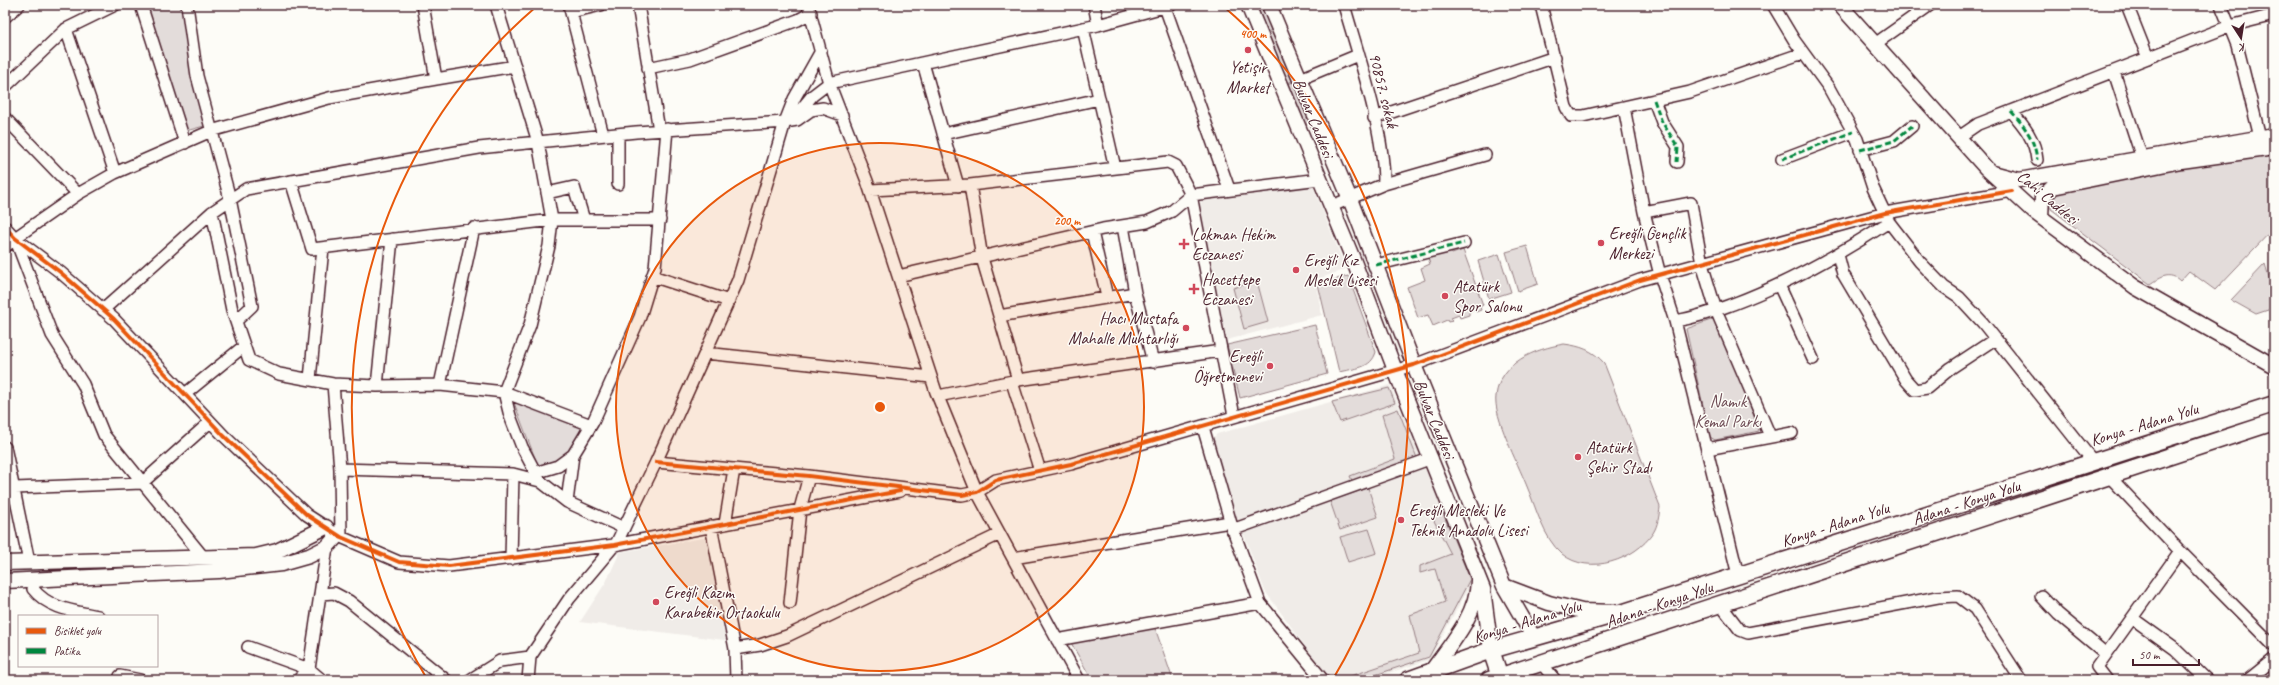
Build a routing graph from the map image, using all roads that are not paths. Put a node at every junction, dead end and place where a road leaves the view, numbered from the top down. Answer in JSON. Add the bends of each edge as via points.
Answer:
{"nodes":[{"id":1,"x":19,"y":5,"type":"edge"},
{"id":2,"x":115,"y":5,"type":"edge"},
{"id":3,"x":141,"y":5,"type":"edge"},
{"id":4,"x":187,"y":5,"type":"edge"},
{"id":5,"x":423,"y":5,"type":"edge"},
{"id":6,"x":496,"y":5,"type":"edge"},
{"id":7,"x":601,"y":5,"type":"edge"},
{"id":8,"x":638,"y":5,"type":"edge"},
{"id":9,"x":1094,"y":5,"type":"edge"},
{"id":10,"x":1248,"y":5,"type":"edge"},
{"id":11,"x":1269,"y":5,"type":"edge"},
{"id":12,"x":1344,"y":5,"type":"edge"},
{"id":13,"x":1541,"y":5,"type":"edge"},
{"id":14,"x":1773,"y":5,"type":"edge"},
{"id":15,"x":1840,"y":5,"type":"edge"},
{"id":16,"x":1930,"y":5,"type":"edge"},
{"id":17,"x":2127,"y":5,"type":"edge"},
{"id":18,"x":2221,"y":5,"type":"edge"},
{"id":19,"x":1168,"y":6,"type":"edge"},
{"id":20,"x":811,"y":8,"type":"edge"},
{"id":21,"x":570,"y":9,"type":"edge"},
{"id":22,"x":2274,"y":15,"type":"edge"},
{"id":23,"x":5,"y":17,"type":"edge"},
{"id":24,"x":1098,"y":25,"type":"junction"},
{"id":25,"x":2230,"y":26,"type":"junction"},
{"id":26,"x":1083,"y":28,"type":"junction"},
{"id":27,"x":66,"y":29,"type":"junction"},
{"id":28,"x":1875,"y":44,"type":"junction"},
{"id":29,"x":821,"y":51,"type":"junction"},
{"id":30,"x":1803,"y":53,"type":"junction"},
{"id":31,"x":1358,"y":55,"type":"junction"},
{"id":32,"x":1555,"y":57,"type":"junction"},
{"id":33,"x":2148,"y":58,"type":"junction"},
{"id":34,"x":923,"y":63,"type":"junction"},
{"id":35,"x":515,"y":66,"type":"junction"},
{"id":36,"x":648,"y":68,"type":"junction"},
{"id":37,"x":2114,"y":72,"type":"junction"},
{"id":38,"x":436,"y":79,"type":"junction"},
{"id":39,"x":1300,"y":79,"type":"junction"},
{"id":40,"x":829,"y":84,"type":"junction"},
{"id":41,"x":5,"y":87,"type":"edge"},
{"id":42,"x":1099,"y":99,"type":"junction"},
{"id":43,"x":1654,"y":100,"type":"junction"},
{"id":44,"x":1624,"y":107,"type":"junction"},
{"id":45,"x":2011,"y":112,"type":"junction"},
{"id":46,"x":842,"y":115,"type":"junction"},
{"id":47,"x":5,"y":118,"type":"edge"},
{"id":48,"x":1374,"y":118,"type":"junction"},
{"id":49,"x":797,"y":120,"type":"junction"},
{"id":50,"x":785,"y":122,"type":"junction"},
{"id":51,"x":1912,"y":126,"type":"dead end"},
{"id":52,"x":663,"y":130,"type":"junction"},
{"id":53,"x":211,"y":131,"type":"junction"},
{"id":54,"x":1853,"y":132,"type":"junction"},
{"id":55,"x":618,"y":134,"type":"junction"},
{"id":56,"x":944,"y":134,"type":"junction"},
{"id":57,"x":603,"y":135,"type":"junction"},
{"id":58,"x":2274,"y":135,"type":"edge"},
{"id":59,"x":1958,"y":137,"type":"junction"},
{"id":60,"x":2260,"y":137,"type":"junction"},
{"id":61,"x":538,"y":142,"type":"junction"},
{"id":62,"x":185,"y":143,"type":"junction"},
{"id":63,"x":2274,"y":148,"type":"edge"},
{"id":64,"x":1860,"y":150,"type":"junction"},
{"id":65,"x":1485,"y":155,"type":"dead end"},
{"id":66,"x":2142,"y":158,"type":"junction"},
{"id":67,"x":1782,"y":159,"type":"dead end"},
{"id":68,"x":2037,"y":160,"type":"dead end"},
{"id":69,"x":1676,"y":162,"type":"dead end"},
{"id":70,"x":1115,"y":168,"type":"junction"},
{"id":71,"x":1991,"y":172,"type":"junction"},
{"id":72,"x":115,"y":173,"type":"junction"},
{"id":73,"x":1320,"y":178,"type":"junction"},
{"id":74,"x":291,"y":181,"type":"junction"},
{"id":75,"x":618,"y":184,"type":"dead end"},
{"id":76,"x":1384,"y":184,"type":"junction"},
{"id":77,"x":970,"y":185,"type":"junction"},
{"id":78,"x":958,"y":186,"type":"junction"},
{"id":79,"x":1229,"y":189,"type":"junction"},
{"id":80,"x":870,"y":190,"type":"junction"},
{"id":81,"x":2012,"y":191,"type":"junction"},
{"id":82,"x":547,"y":193,"type":"junction"},
{"id":83,"x":78,"y":194,"type":"junction"},
{"id":84,"x":1191,"y":196,"type":"junction"},
{"id":85,"x":230,"y":199,"type":"junction"},
{"id":86,"x":1350,"y":199,"type":"junction"},
{"id":87,"x":1332,"y":206,"type":"junction"},
{"id":88,"x":212,"y":212,"type":"junction"},
{"id":89,"x":1644,"y":212,"type":"junction"},
{"id":90,"x":1887,"y":217,"type":"junction"},
{"id":91,"x":2041,"y":217,"type":"junction"},
{"id":92,"x":552,"y":220,"type":"junction"},
{"id":93,"x":584,"y":220,"type":"junction"},
{"id":94,"x":660,"y":220,"type":"junction"},
{"id":95,"x":1123,"y":226,"type":"junction"},
{"id":96,"x":5,"y":227,"type":"edge"},
{"id":97,"x":474,"y":228,"type":"junction"},
{"id":98,"x":1092,"y":232,"type":"junction"},
{"id":99,"x":15,"y":238,"type":"junction"},
{"id":100,"x":392,"y":239,"type":"junction"},
{"id":101,"x":1464,"y":243,"type":"dead end"},
{"id":102,"x":5,"y":247,"type":"edge"},
{"id":103,"x":323,"y":248,"type":"junction"},
{"id":104,"x":1838,"y":255,"type":"junction"},
{"id":105,"x":982,"y":258,"type":"junction"},
{"id":106,"x":1702,"y":264,"type":"junction"},
{"id":107,"x":1376,"y":265,"type":"junction"},
{"id":108,"x":1660,"y":275,"type":"junction"},
{"id":109,"x":652,"y":276,"type":"junction"},
{"id":110,"x":898,"y":276,"type":"junction"},
{"id":111,"x":1779,"y":285,"type":"junction"},
{"id":112,"x":1136,"y":293,"type":"junction"},
{"id":113,"x":1107,"y":297,"type":"junction"},
{"id":114,"x":729,"y":301,"type":"junction"},
{"id":115,"x":103,"y":310,"type":"junction"},
{"id":116,"x":1716,"y":310,"type":"junction"},
{"id":117,"x":999,"y":316,"type":"junction"},
{"id":118,"x":236,"y":321,"type":"junction"},
{"id":119,"x":1675,"y":321,"type":"junction"},
{"id":120,"x":1995,"y":339,"type":"junction"},
{"id":121,"x":244,"y":346,"type":"junction"},
{"id":122,"x":1222,"y":351,"type":"junction"},
{"id":123,"x":705,"y":353,"type":"junction"},
{"id":124,"x":1813,"y":359,"type":"dead end"},
{"id":125,"x":1153,"y":362,"type":"junction"},
{"id":126,"x":2272,"y":363,"type":"edge"},
{"id":127,"x":1414,"y":365,"type":"junction"},
{"id":128,"x":1395,"y":370,"type":"junction"},
{"id":129,"x":932,"y":377,"type":"junction"},
{"id":130,"x":310,"y":380,"type":"junction"},
{"id":131,"x":1015,"y":381,"type":"junction"},
{"id":132,"x":333,"y":384,"type":"junction"},
{"id":133,"x":440,"y":384,"type":"junction"},
{"id":134,"x":376,"y":386,"type":"junction"},
{"id":135,"x":504,"y":392,"type":"junction"},
{"id":136,"x":185,"y":394,"type":"junction"},
{"id":137,"x":938,"y":396,"type":"junction"},
{"id":138,"x":2274,"y":404,"type":"edge"},
{"id":139,"x":1234,"y":416,"type":"junction"},
{"id":140,"x":210,"y":422,"type":"junction"},
{"id":141,"x":2274,"y":422,"type":"edge"},
{"id":142,"x":591,"y":425,"type":"junction"},
{"id":143,"x":1203,"y":427,"type":"junction"},
{"id":144,"x":1792,"y":433,"type":"dead end"},
{"id":145,"x":1770,"y":436,"type":"junction"},
{"id":146,"x":5,"y":447,"type":"edge"},
{"id":147,"x":1707,"y":450,"type":"junction"},
{"id":148,"x":573,"y":455,"type":"junction"},
{"id":149,"x":1432,"y":458,"type":"junction"},
{"id":150,"x":2092,"y":460,"type":"junction"},
{"id":151,"x":656,"y":462,"type":"junction"},
{"id":152,"x":340,"y":469,"type":"junction"},
{"id":153,"x":734,"y":469,"type":"junction"},
{"id":154,"x":1040,"y":470,"type":"junction"},
{"id":155,"x":513,"y":474,"type":"junction"},
{"id":156,"x":2108,"y":475,"type":"junction"},
{"id":157,"x":809,"y":476,"type":"junction"},
{"id":158,"x":538,"y":477,"type":"junction"},
{"id":159,"x":142,"y":482,"type":"junction"},
{"id":160,"x":15,"y":488,"type":"junction"},
{"id":161,"x":910,"y":489,"type":"junction"},
{"id":162,"x":977,"y":492,"type":"junction"},
{"id":163,"x":567,"y":502,"type":"junction"},
{"id":164,"x":800,"y":509,"type":"junction"},
{"id":165,"x":726,"y":524,"type":"junction"},
{"id":166,"x":711,"y":526,"type":"junction"},
{"id":167,"x":1231,"y":526,"type":"junction"},
{"id":168,"x":326,"y":527,"type":"junction"},
{"id":169,"x":624,"y":528,"type":"junction"},
{"id":170,"x":1000,"y":534,"type":"junction"},
{"id":171,"x":339,"y":536,"type":"junction"},
{"id":172,"x":614,"y":544,"type":"junction"},
{"id":173,"x":327,"y":547,"type":"junction"},
{"id":174,"x":2180,"y":551,"type":"junction"},
{"id":175,"x":204,"y":558,"type":"junction"},
{"id":176,"x":511,"y":558,"type":"junction"},
{"id":177,"x":1013,"y":558,"type":"junction"},
{"id":178,"x":29,"y":562,"type":"junction"},
{"id":179,"x":5,"y":563,"type":"edge"},
{"id":180,"x":1736,"y":567,"type":"dead end"},
{"id":181,"x":1478,"y":575,"type":"junction"},
{"id":182,"x":36,"y":579,"type":"junction"},
{"id":183,"x":5,"y":581,"type":"edge"},
{"id":184,"x":1504,"y":586,"type":"junction"},
{"id":185,"x":320,"y":594,"type":"junction"},
{"id":186,"x":2041,"y":596,"type":"dead end"},
{"id":187,"x":790,"y":603,"type":"dead end"},
{"id":188,"x":1260,"y":603,"type":"junction"},
{"id":189,"x":1720,"y":604,"type":"junction"},
{"id":190,"x":1624,"y":612,"type":"junction"},
{"id":191,"x":93,"y":615,"type":"edge"},
{"id":192,"x":2132,"y":618,"type":"junction"},
{"id":193,"x":1534,"y":638,"type":"junction"},
{"id":194,"x":1057,"y":640,"type":"junction"},
{"id":195,"x":2274,"y":646,"type":"edge"},
{"id":196,"x":248,"y":647,"type":"dead end"},
{"id":197,"x":735,"y":649,"type":"junction"},
{"id":198,"x":1491,"y":650,"type":"junction"},
{"id":199,"x":2106,"y":654,"type":"junction"},
{"id":200,"x":530,"y":658,"type":"junction"},
{"id":201,"x":2274,"y":659,"type":"edge"},
{"id":202,"x":1542,"y":664,"type":"junction"},
{"id":203,"x":308,"y":669,"type":"junction"},
{"id":204,"x":1430,"y":673,"type":"junction"},
{"id":205,"x":120,"y":674,"type":"edge"},
{"id":206,"x":1494,"y":678,"type":"edge"},
{"id":207,"x":140,"y":680,"type":"edge"},
{"id":208,"x":298,"y":680,"type":"edge"},
{"id":209,"x":322,"y":680,"type":"edge"},
{"id":210,"x":446,"y":680,"type":"edge"},
{"id":211,"x":470,"y":680,"type":"edge"},
{"id":212,"x":528,"y":680,"type":"edge"},
{"id":213,"x":736,"y":680,"type":"edge"},
{"id":214,"x":1079,"y":680,"type":"edge"},
{"id":215,"x":1323,"y":680,"type":"edge"},
{"id":216,"x":1408,"y":680,"type":"edge"},
{"id":217,"x":1555,"y":680,"type":"edge"},
{"id":218,"x":2021,"y":680,"type":"edge"},
{"id":219,"x":2107,"y":680,"type":"edge"},
{"id":220,"x":2207,"y":680,"type":"edge"},
{"id":221,"x":2248,"y":680,"type":"edge"}],
"edges":[{"from":1,"to":23,"type":"street"},
{"from":2,"to":27,"type":"street"},
{"from":3,"to":62,"type":"street"},
{"from":4,"to":53,"type":"street","via":[[197,76]]},
{"from":5,"to":38,"type":"street"},
{"from":6,"to":35,"type":"street"},
{"from":7,"to":21,"type":"street"},
{"from":8,"to":36,"type":"street"},
{"from":9,"to":24,"type":"street"},
{"from":10,"to":73,"type":"main road","name":"Bulvar Caddesi"},
{"from":11,"to":39,"type":"main road"},
{"from":12,"to":31,"type":"street","name":"90857. sokak"},
{"from":13,"to":32,"type":"street"},
{"from":14,"to":30,"type":"street"},
{"from":15,"to":28,"type":"main road","name":"Cahi Caddesi"},
{"from":16,"to":28,"type":"street"},
{"from":17,"to":33,"type":"street"},
{"from":18,"to":25,"type":"street"},
{"from":19,"to":24,"type":"street"},
{"from":19,"to":79,"type":"street"},
{"from":20,"to":29,"type":"street"},
{"from":20,"to":36,"type":"street","via":[[798,20],[690,59]]},
{"from":21,"to":57,"type":"street"},
{"from":22,"to":25,"type":"street"},
{"from":24,"to":26,"type":"street"},
{"from":25,"to":33,"type":"street"},
{"from":25,"to":60,"type":"street"},
{"from":26,"to":34,"type":"street"},
{"from":26,"to":42,"type":"street"},
{"from":27,"to":41,"type":"street"},
{"from":27,"to":72,"type":"street"},
{"from":28,"to":59,"type":"main road","name":"Cahi Caddesi"},
{"from":29,"to":40,"type":"street"},
{"from":29,"to":50,"type":"street","via":[[794,99]]},
{"from":30,"to":43,"type":"street","via":[[1690,92]]},
{"from":30,"to":54,"type":"street","via":[[1829,88]]},
{"from":31,"to":39,"type":"street"},
{"from":31,"to":48,"type":"street","name":"90857. sokak"},
{"from":32,"to":44,"type":"street","via":[[1566,107],[1571,116],[1583,116]]},
{"from":32,"to":48,"type":"street"},
{"from":33,"to":37,"type":"street"},
{"from":34,"to":40,"type":"street"},
{"from":34,"to":56,"type":"street"},
{"from":35,"to":38,"type":"street"},
{"from":35,"to":61,"type":"street"},
{"from":36,"to":52,"type":"street"},
{"from":37,"to":45,"type":"street"},
{"from":37,"to":66,"type":"street"},
{"from":38,"to":53,"type":"street","via":[[329,98]]},
{"from":39,"to":86,"type":"main road"},
{"from":40,"to":46,"type":"street"},
{"from":40,"to":49,"type":"street","via":[[812,96],[798,113]]},
{"from":42,"to":56,"type":"street"},
{"from":42,"to":70,"type":"street"},
{"from":43,"to":44,"type":"street"},
{"from":43,"to":69,"type":"street","via":[[1662,122],[1678,147]]},
{"from":44,"to":89,"type":"street"},
{"from":45,"to":59,"type":"street","via":[[1978,124]]},
{"from":45,"to":68,"type":"street","via":[[2025,127],[2036,148]]},
{"from":46,"to":49,"type":"street","via":[[823,108],[811,110]]},
{"from":46,"to":80,"type":"street"},
{"from":47,"to":83,"type":"street"},
{"from":48,"to":76,"type":"street","name":"90857. sokak","via":[[1384,167]]},
{"from":49,"to":50,"type":"street"},
{"from":50,"to":52,"type":"street"},
{"from":50,"to":114,"type":"street","via":[[738,280]]},
{"from":51,"to":64,"type":"street","via":[[1894,141]]},
{"from":52,"to":55,"type":"street"},
{"from":52,"to":94,"type":"street"},
{"from":53,"to":62,"type":"street"},
{"from":53,"to":85,"type":"street"},
{"from":54,"to":64,"type":"street"},
{"from":54,"to":67,"type":"street"},
{"from":55,"to":57,"type":"street"},
{"from":55,"to":75,"type":"street"},
{"from":56,"to":78,"type":"street"},
{"from":57,"to":61,"type":"street"},
{"from":58,"to":60,"type":"main road"},
{"from":59,"to":71,"type":"main road","name":"Cahi Caddesi"},
{"from":60,"to":66,"type":"main road"},
{"from":61,"to":74,"type":"street","via":[[479,148]]},
{"from":61,"to":82,"type":"street"},
{"from":62,"to":72,"type":"street"},
{"from":63,"to":91,"type":"main road","via":[[2181,161],[2053,187],[2042,196]]},
{"from":64,"to":90,"type":"street","via":[[1873,188]]},
{"from":65,"to":76,"type":"street"},
{"from":66,"to":71,"type":"main road","via":[[2019,180]]},
{"from":70,"to":77,"type":"street"},
{"from":70,"to":84,"type":"street","via":[[1168,162],[1176,166]]},
{"from":71,"to":81,"type":"main road","name":"Cahi Caddesi"},
{"from":72,"to":83,"type":"street"},
{"from":73,"to":79,"type":"street"},
{"from":73,"to":87,"type":"main road","name":"Bulvar Caddesi"},
{"from":74,"to":85,"type":"street","via":[[246,189]]},
{"from":74,"to":103,"type":"street","via":[[312,249]]},
{"from":76,"to":86,"type":"street"},
{"from":77,"to":78,"type":"street"},
{"from":77,"to":105,"type":"street"},
{"from":78,"to":80,"type":"street"},
{"from":79,"to":84,"type":"street"},
{"from":80,"to":110,"type":"street"},
{"from":81,"to":90,"type":"street"},
{"from":81,"to":91,"type":"main road","name":"Cahi Caddesi"},
{"from":82,"to":92,"type":"street"},
{"from":82,"to":93,"type":"street","via":[[574,187]]},
{"from":83,"to":99,"type":"street"},
{"from":84,"to":95,"type":"street","via":[[1160,217]]},
{"from":84,"to":122,"type":"street"},
{"from":85,"to":88,"type":"street"},
{"from":85,"to":118,"type":"street","via":[[252,306]]},
{"from":86,"to":87,"type":"street"},
{"from":86,"to":107,"type":"main road"},
{"from":87,"to":128,"type":"main road","name":"Bulvar Caddesi"},
{"from":88,"to":115,"type":"street"},
{"from":88,"to":118,"type":"street"},
{"from":89,"to":106,"type":"street","via":[[1691,203]]},
{"from":89,"to":108,"type":"street"},
{"from":90,"to":104,"type":"street"},
{"from":90,"to":106,"type":"street"},
{"from":90,"to":120,"type":"street","via":[[1920,262],[1944,287],[1959,297]]},
{"from":91,"to":126,"type":"main road","name":"Cahi Caddesi","via":[[2135,287]]},
{"from":92,"to":93,"type":"street"},
{"from":92,"to":97,"type":"street"},
{"from":92,"to":135,"type":"street","via":[[549,246],[530,325]]},
{"from":93,"to":94,"type":"street"},
{"from":94,"to":109,"type":"street"},
{"from":95,"to":98,"type":"street"},
{"from":95,"to":112,"type":"street"},
{"from":96,"to":99,"type":"street"},
{"from":97,"to":100,"type":"street"},
{"from":97,"to":133,"type":"street"},
{"from":98,"to":105,"type":"street"},
{"from":98,"to":113,"type":"street"},
{"from":99,"to":102,"type":"street"},
{"from":99,"to":115,"type":"street","via":[[60,272]]},
{"from":99,"to":159,"type":"street","via":[[52,335],[83,384],[104,435]]},
{"from":100,"to":103,"type":"street"},
{"from":100,"to":134,"type":"street"},
{"from":101,"to":107,"type":"street"},
{"from":103,"to":130,"type":"street"},
{"from":104,"to":111,"type":"street"},
{"from":104,"to":120,"type":"street","via":[[1843,274],[1906,380],[1915,390],[1927,388],[1951,368]]},
{"from":105,"to":110,"type":"street"},
{"from":105,"to":117,"type":"street"},
{"from":106,"to":108,"type":"street"},
{"from":106,"to":116,"type":"street"},
{"from":107,"to":127,"type":"main road"},
{"from":108,"to":119,"type":"street"},
{"from":108,"to":127,"type":"street","via":[[1640,280]]},
{"from":109,"to":114,"type":"street"},
{"from":109,"to":142,"type":"street","via":[[640,317]]},
{"from":110,"to":129,"type":"street"},
{"from":111,"to":116,"type":"street"},
{"from":111,"to":124,"type":"street"},
{"from":112,"to":113,"type":"street"},
{"from":112,"to":125,"type":"street"},
{"from":113,"to":117,"type":"street"},
{"from":114,"to":123,"type":"street"},
{"from":115,"to":136,"type":"street"},
{"from":116,"to":119,"type":"street","via":[[1697,318]]},
{"from":116,"to":145,"type":"street"},
{"from":117,"to":131,"type":"street"},
{"from":118,"to":121,"type":"street"},
{"from":119,"to":147,"type":"street"},
{"from":120,"to":150,"type":"street"},
{"from":121,"to":130,"type":"street","via":[[249,360],[278,374]]},
{"from":121,"to":136,"type":"street"},
{"from":122,"to":125,"type":"street"},
{"from":122,"to":139,"type":"street"},
{"from":123,"to":129,"type":"street"},
{"from":123,"to":151,"type":"street"},
{"from":125,"to":131,"type":"street"},
{"from":127,"to":128,"type":"street"},
{"from":127,"to":184,"type":"main road"},
{"from":128,"to":139,"type":"street"},
{"from":128,"to":149,"type":"main road","name":"Bulvar Caddesi"},
{"from":129,"to":137,"type":"street"},
{"from":130,"to":132,"type":"street"},
{"from":131,"to":137,"type":"street"},
{"from":131,"to":154,"type":"street"},
{"from":132,"to":134,"type":"street"},
{"from":132,"to":152,"type":"street"},
{"from":133,"to":134,"type":"street"},
{"from":133,"to":135,"type":"street"},
{"from":135,"to":142,"type":"street"},
{"from":135,"to":158,"type":"street","via":[[510,416]]},
{"from":136,"to":140,"type":"street"},
{"from":137,"to":162,"type":"street"},
{"from":138,"to":150,"type":"highway","name":"Konya - Adana Yolu"},
{"from":139,"to":143,"type":"street"},
{"from":140,"to":159,"type":"street"},
{"from":140,"to":168,"type":"street","via":[[307,515]]},
{"from":141,"to":156,"type":"highway","name":"Adana - Konya Yolu"},
{"from":142,"to":148,"type":"street"},
{"from":143,"to":154,"type":"street"},
{"from":143,"to":167,"type":"street"},
{"from":144,"to":145,"type":"street"},
{"from":145,"to":147,"type":"street"},
{"from":146,"to":160,"type":"street"},
{"from":147,"to":180,"type":"street"},
{"from":148,"to":158,"type":"street"},
{"from":148,"to":163,"type":"street"},
{"from":149,"to":167,"type":"street"},
{"from":149,"to":181,"type":"main road","name":"Bulvar Caddesi"},
{"from":150,"to":190,"type":"highway","name":"Konya - Adana Yolu"},
{"from":151,"to":153,"type":"street"},
{"from":151,"to":169,"type":"street"},
{"from":152,"to":155,"type":"street"},
{"from":152,"to":171,"type":"street"},
{"from":153,"to":157,"type":"street"},
{"from":153,"to":165,"type":"street"},
{"from":154,"to":162,"type":"street","via":[[996,480]]},
{"from":155,"to":158,"type":"street"},
{"from":155,"to":176,"type":"street"},
{"from":156,"to":174,"type":"street"},
{"from":156,"to":189,"type":"highway","name":"Adana - Konya Yolu"},
{"from":157,"to":161,"type":"street"},
{"from":157,"to":164,"type":"street"},
{"from":158,"to":163,"type":"street"},
{"from":159,"to":160,"type":"street"},
{"from":159,"to":175,"type":"street"},
{"from":160,"to":178,"type":"street"},
{"from":161,"to":162,"type":"street","via":[[962,495]]},
{"from":161,"to":164,"type":"street"},
{"from":162,"to":170,"type":"street"},
{"from":163,"to":169,"type":"street"},
{"from":164,"to":165,"type":"street"},
{"from":164,"to":187,"type":"street"},
{"from":165,"to":166,"type":"street"},
{"from":166,"to":172,"type":"street"},
{"from":166,"to":197,"type":"street"},
{"from":167,"to":177,"type":"street"},
{"from":167,"to":188,"type":"street"},
{"from":168,"to":171,"type":"street"},
{"from":168,"to":175,"type":"main road","via":[[277,551],[256,556]]},
{"from":169,"to":172,"type":"street"},
{"from":170,"to":177,"type":"street"},
{"from":170,"to":197,"type":"street","via":[[787,636],[760,645]]},
{"from":171,"to":173,"type":"main road"},
{"from":171,"to":176,"type":"street","via":[[399,562],[449,566]]},
{"from":172,"to":176,"type":"street"},
{"from":172,"to":200,"type":"street","via":[[568,599]]},
{"from":173,"to":182,"type":"main road","via":[[309,556],[274,565],[219,571]]},
{"from":173,"to":185,"type":"street"},
{"from":174,"to":192,"type":"street"},
{"from":174,"to":195,"type":"street"},
{"from":175,"to":178,"type":"main road"},
{"from":177,"to":194,"type":"street"},
{"from":178,"to":179,"type":"main road"},
{"from":181,"to":198,"type":"main road","name":"Bulvar Caddesi","via":[[1483,589]]},
{"from":181,"to":204,"type":"main road","via":[[1477,594],[1468,618]]},
{"from":182,"to":183,"type":"main road"},
{"from":182,"to":191,"type":"street","via":[[33,589],[42,600],[63,609]]},
{"from":184,"to":190,"type":"main road","via":[[1549,603],[1582,611]]},
{"from":184,"to":193,"type":"main road"},
{"from":185,"to":203,"type":"street"},
{"from":185,"to":210,"type":"street","via":[[334,593],[348,601]]},
{"from":186,"to":199,"type":"street","via":[[2058,614]]},
{"from":188,"to":194,"type":"street"},
{"from":188,"to":215,"type":"street"},
{"from":189,"to":202,"type":"highway","name":"Adana - Konya Yolu"},
{"from":189,"to":218,"type":"street","via":[[1740,630],[1748,634],[1938,597],[1958,596],[1975,609]]},
{"from":190,"to":193,"type":"highway","name":"Konya - Adana Yolu"},
{"from":192,"to":199,"type":"street"},
{"from":192,"to":220,"type":"street","via":[[2175,649]]},
{"from":193,"to":198,"type":"highway","name":"Konya - Adana Yolu"},
{"from":193,"to":202,"type":"highway"},
{"from":194,"to":214,"type":"street"},
{"from":196,"to":203,"type":"street"},
{"from":197,"to":213,"type":"street"},
{"from":198,"to":204,"type":"highway","name":"Konya - Adana Yolu"},
{"from":198,"to":206,"type":"highway"},
{"from":199,"to":219,"type":"street","via":[[2097,667]]},
{"from":200,"to":211,"type":"street","via":[[500,661]]},
{"from":200,"to":212,"type":"street"},
{"from":201,"to":221,"type":"street"},
{"from":202,"to":206,"type":"highway","name":"Adana - Konya Yolu"},
{"from":202,"to":217,"type":"street"},
{"from":203,"to":208,"type":"street"},
{"from":203,"to":209,"type":"street"},
{"from":204,"to":216,"type":"highway","name":"Konya - Adana Yolu"},
{"from":205,"to":207,"type":"street"}]}
